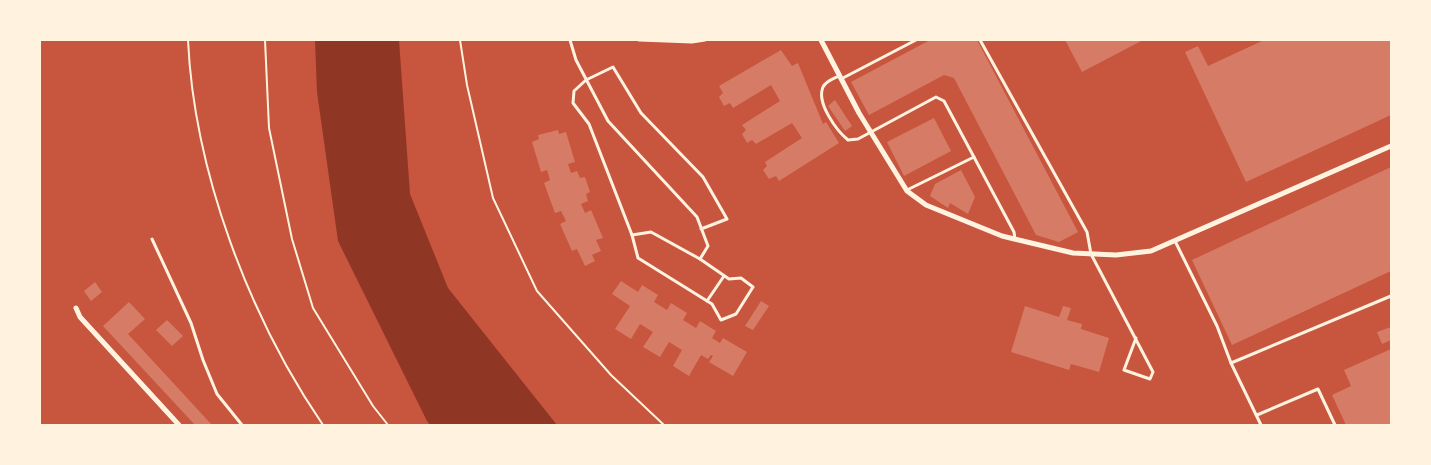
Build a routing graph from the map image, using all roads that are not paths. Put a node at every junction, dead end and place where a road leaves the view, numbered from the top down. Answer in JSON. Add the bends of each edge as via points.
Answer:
{"nodes":[{"id":1,"x":570,"y":40,"type":"edge"},
{"id":2,"x":639,"y":40,"type":"edge"},
{"id":3,"x":705,"y":40,"type":"edge"},
{"id":4,"x":820,"y":40,"type":"edge"},
{"id":5,"x":916,"y":40,"type":"edge"},
{"id":6,"x":980,"y":40,"type":"edge"},
{"id":7,"x":665,"y":41,"type":"edge"},
{"id":8,"x":840,"y":77,"type":"junction"},
{"id":9,"x":586,"y":80,"type":"junction"},
{"id":10,"x":870,"y":132,"type":"junction"},
{"id":11,"x":1391,"y":146,"type":"edge"},
{"id":12,"x":974,"y":157,"type":"junction"},
{"id":13,"x":907,"y":191,"type":"junction"},
{"id":14,"x":702,"y":229,"type":"junction"},
{"id":15,"x":632,"y":235,"type":"junction"},
{"id":16,"x":152,"y":239,"type":"dead end"},
{"id":17,"x":1015,"y":239,"type":"junction"},
{"id":18,"x":1175,"y":241,"type":"junction"},
{"id":19,"x":1091,"y":254,"type":"junction"},
{"id":20,"x":700,"y":260,"type":"junction"},
{"id":21,"x":724,"y":276,"type":"junction"},
{"id":22,"x":1391,"y":296,"type":"edge"},
{"id":23,"x":707,"y":300,"type":"junction"},
{"id":24,"x":76,"y":308,"type":"dead end"},
{"id":25,"x":1136,"y":338,"type":"junction"},
{"id":26,"x":1231,"y":363,"type":"junction"},
{"id":27,"x":1256,"y":415,"type":"junction"},
{"id":28,"x":179,"y":425,"type":"edge"},
{"id":29,"x":242,"y":425,"type":"edge"},
{"id":30,"x":1261,"y":425,"type":"edge"},
{"id":31,"x":1336,"y":425,"type":"edge"}],
"edges":[{"from":1,"to":9,"type":"lane"},
{"from":2,"to":7,"type":"lane"},
{"from":3,"to":7,"type":"lane"},
{"from":4,"to":8,"type":"street"},
{"from":5,"to":8,"type":"lane"},
{"from":6,"to":19,"type":"lane","via":[[1087,232]]},
{"from":8,"to":10,"type":"street"},
{"from":8,"to":10,"type":"lane","via":[[827,82],[822,88],[827,113],[848,140]]},
{"from":9,"to":14,"type":"lane","via":[[608,121],[697,217]]},
{"from":9,"to":14,"type":"lane","via":[[613,67],[641,113],[703,176],[727,219]]},
{"from":9,"to":15,"type":"lane","via":[[574,91],[573,103],[589,124]]},
{"from":10,"to":12,"type":"lane","via":[[936,97],[944,101]]},
{"from":10,"to":13,"type":"street"},
{"from":11,"to":18,"type":"street"},
{"from":12,"to":13,"type":"lane"},
{"from":12,"to":17,"type":"lane"},
{"from":13,"to":17,"type":"street","via":[[943,213]]},
{"from":14,"to":20,"type":"lane","via":[[708,246]]},
{"from":15,"to":20,"type":"lane","via":[[652,232]]},
{"from":15,"to":23,"type":"lane","via":[[638,258]]},
{"from":16,"to":29,"type":"lane","via":[[192,323],[218,394]]},
{"from":17,"to":19,"type":"street","via":[[1073,253]]},
{"from":18,"to":19,"type":"street","via":[[1151,251]]},
{"from":18,"to":26,"type":"lane","via":[[1217,326]]},
{"from":19,"to":25,"type":"lane"},
{"from":20,"to":21,"type":"lane"},
{"from":21,"to":23,"type":"lane"},
{"from":21,"to":23,"type":"lane","via":[[741,278],[753,287],[736,314],[721,320]]},
{"from":22,"to":26,"type":"lane"},
{"from":24,"to":28,"type":"street","via":[[80,317]]},
{"from":25,"to":25,"type":"lane","via":[[1153,372],[1150,379],[1124,370]]},
{"from":26,"to":27,"type":"lane"},
{"from":27,"to":30,"type":"lane"},
{"from":27,"to":31,"type":"lane","via":[[1318,389]]}]}
